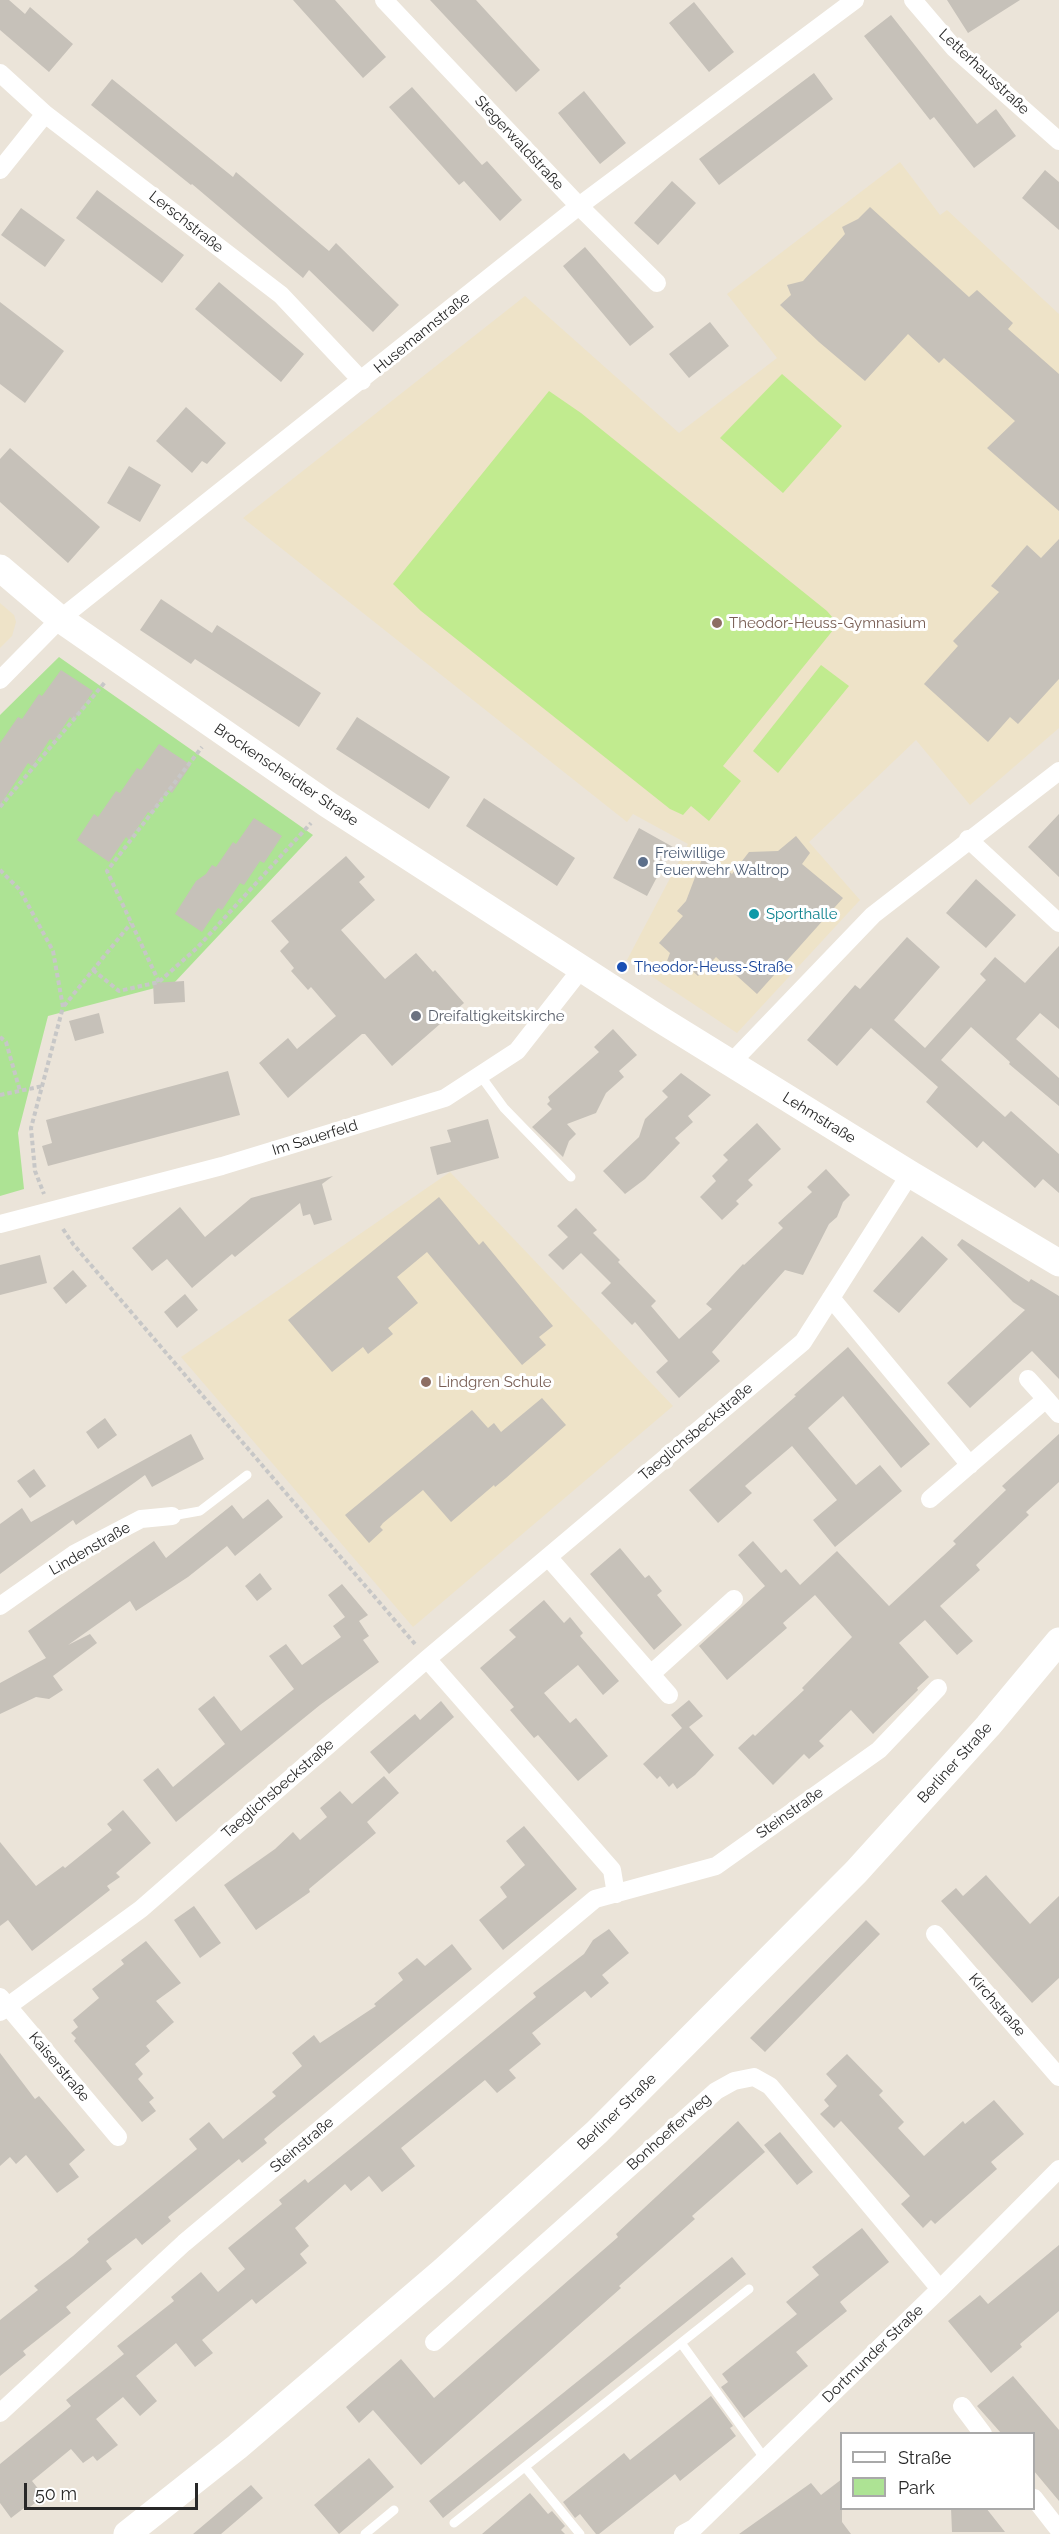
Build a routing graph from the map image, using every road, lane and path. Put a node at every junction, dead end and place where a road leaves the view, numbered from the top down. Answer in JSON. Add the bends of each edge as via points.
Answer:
{"nodes":[{"id":1,"x":384,"y":0,"type":"edge"},
{"id":2,"x":855,"y":0,"type":"edge"},
{"id":3,"x":913,"y":0,"type":"edge"},
{"id":4,"x":0,"y":73,"type":"edge"},
{"id":5,"x":45,"y":114,"type":"junction"},
{"id":6,"x":1059,"y":141,"type":"edge"},
{"id":7,"x":0,"y":170,"type":"edge"},
{"id":8,"x":579,"y":206,"type":"junction"},
{"id":9,"x":657,"y":283,"type":"dead end"},
{"id":10,"x":362,"y":381,"type":"junction"},
{"id":11,"x":0,"y":568,"type":"edge"},
{"id":12,"x":60,"y":619,"type":"junction"},
{"id":13,"x":122,"y":662,"type":"junction"},
{"id":14,"x":0,"y":680,"type":"edge"},
{"id":15,"x":217,"y":728,"type":"junction"},
{"id":16,"x":1059,"y":771,"type":"edge"},
{"id":17,"x":327,"y":804,"type":"junction"},
{"id":18,"x":0,"y":807,"type":"edge"},
{"id":19,"x":968,"y":839,"type":"junction"},
{"id":20,"x":0,"y":870,"type":"edge"},
{"id":21,"x":131,"y":923,"type":"junction"},
{"id":22,"x":1059,"y":923,"type":"edge"},
{"id":23,"x":582,"y":968,"type":"junction"},
{"id":24,"x":93,"y":970,"type":"junction"},
{"id":25,"x":159,"y":982,"type":"junction"},
{"id":26,"x":63,"y":1007,"type":"junction"},
{"id":27,"x":0,"y":1037,"type":"edge"},
{"id":28,"x":731,"y":1063,"type":"junction"},
{"id":29,"x":480,"y":1075,"type":"junction"},
{"id":30,"x":43,"y":1086,"type":"junction"},
{"id":31,"x":20,"y":1091,"type":"junction"},
{"id":32,"x":0,"y":1095,"type":"edge"},
{"id":33,"x":910,"y":1174,"type":"junction"},
{"id":34,"x":571,"y":1177,"type":"dead end"},
{"id":35,"x":50,"y":1210,"type":"junction"},
{"id":36,"x":0,"y":1224,"type":"edge"},
{"id":37,"x":1059,"y":1263,"type":"edge"},
{"id":38,"x":831,"y":1298,"type":"junction"},
{"id":39,"x":1028,"y":1379,"type":"dead end"},
{"id":40,"x":1046,"y":1400,"type":"junction"},
{"id":41,"x":1059,"y":1414,"type":"edge"},
{"id":42,"x":970,"y":1465,"type":"junction"},
{"id":43,"x":247,"y":1475,"type":"dead end"},
{"id":44,"x":930,"y":1499,"type":"dead end"},
{"id":45,"x":172,"y":1516,"type":"joint"},
{"id":46,"x":548,"y":1557,"type":"junction"},
{"id":47,"x":734,"y":1599,"type":"dead end"},
{"id":48,"x":0,"y":1606,"type":"edge"},
{"id":49,"x":1059,"y":1641,"type":"edge"},
{"id":50,"x":428,"y":1659,"type":"junction"},
{"id":51,"x":651,"y":1674,"type":"junction"},
{"id":52,"x":938,"y":1688,"type":"dead end"},
{"id":53,"x":669,"y":1695,"type":"dead end"},
{"id":54,"x":616,"y":1893,"type":"junction"},
{"id":55,"x":934,"y":1934,"type":"dead end"},
{"id":56,"x":3,"y":2005,"type":"edge"},
{"id":57,"x":1059,"y":2077,"type":"edge"},
{"id":58,"x":118,"y":2137,"type":"dead end"},
{"id":59,"x":1059,"y":2169,"type":"edge"},
{"id":60,"x":749,"y":2289,"type":"dead end"},
{"id":61,"x":940,"y":2289,"type":"junction"},
{"id":62,"x":434,"y":2342,"type":"dead end"},
{"id":63,"x":681,"y":2343,"type":"junction"},
{"id":64,"x":962,"y":2406,"type":"dead end"},
{"id":65,"x":0,"y":2413,"type":"edge"},
{"id":66,"x":982,"y":2432,"type":"edge"},
{"id":67,"x":765,"y":2459,"type":"junction"},
{"id":68,"x":525,"y":2467,"type":"junction"},
{"id":69,"x":1035,"y":2499,"type":"edge"},
{"id":70,"x":394,"y":2510,"type":"dead end"},
{"id":71,"x":454,"y":2523,"type":"dead end"},
{"id":72,"x":1059,"y":2530,"type":"edge"},
{"id":73,"x":128,"y":2534,"type":"edge"},
{"id":74,"x":365,"y":2534,"type":"edge"},
{"id":75,"x":580,"y":2534,"type":"edge"},
{"id":76,"x":683,"y":2534,"type":"edge"}],
"edges":[{"from":1,"to":8,"type":"street","name":"Stegerwaldstraße"},
{"from":2,"to":8,"type":"street","name":"Husemannstraße"},
{"from":3,"to":6,"type":"street","name":"Letterhausstraße","via":[[954,48]]},
{"from":4,"to":5,"type":"street","name":"Lerschstraße"},
{"from":5,"to":7,"type":"street"},
{"from":5,"to":10,"type":"street","name":"Lerschstraße","via":[[281,295]]},
{"from":8,"to":9,"type":"street","name":"Stegerwaldstraße"},
{"from":8,"to":10,"type":"street","name":"Husemannstraße"},
{"from":10,"to":12,"type":"street","name":"Husemannstraße"},
{"from":11,"to":12,"type":"street","name":"Brockenscheidter Straße"},
{"from":12,"to":13,"type":"street","name":"Brockenscheidter Straße"},
{"from":12,"to":14,"type":"street","name":"Husemannstraße"},
{"from":13,"to":15,"type":"street","name":"Brockenscheidter Straße"},
{"from":13,"to":18,"type":"path"},
{"from":15,"to":17,"type":"street","name":"Brockenscheidter Straße"},
{"from":15,"to":21,"type":"path","via":[[107,871]]},
{"from":16,"to":19,"type":"street"},
{"from":17,"to":23,"type":"street","name":"Brockenscheidter Straße"},
{"from":17,"to":25,"type":"path","via":[[197,948]]},
{"from":19,"to":22,"type":"street"},
{"from":19,"to":28,"type":"street","via":[[873,915]]},
{"from":20,"to":26,"type":"path","via":[[20,890],[53,951]]},
{"from":21,"to":24,"type":"path"},
{"from":21,"to":25,"type":"path"},
{"from":23,"to":28,"type":"street","name":"Lehmstraße"},
{"from":23,"to":29,"type":"street","name":"Im Sauerfeld","via":[[517,1051]]},
{"from":24,"to":25,"type":"path","via":[[119,991]]},
{"from":24,"to":26,"type":"path"},
{"from":26,"to":30,"type":"path"},
{"from":27,"to":31,"type":"path","via":[[6,1042]]},
{"from":28,"to":33,"type":"street","name":"Lehmstraße"},
{"from":29,"to":34,"type":"lane","via":[[504,1108]]},
{"from":29,"to":35,"type":"street","name":"Im Sauerfeld","via":[[445,1098],[222,1166]]},
{"from":30,"to":31,"type":"path"},
{"from":30,"to":35,"type":"path","via":[[32,1128],[35,1171]]},
{"from":31,"to":32,"type":"path"},
{"from":33,"to":37,"type":"street","name":"Lehmstraße"},
{"from":33,"to":38,"type":"street","name":"Taeglichsbeckstraße"},
{"from":35,"to":36,"type":"street","name":"Im Sauerfeld"},
{"from":35,"to":50,"type":"path","via":[[73,1244]]},
{"from":38,"to":42,"type":"street"},
{"from":38,"to":46,"type":"street","name":"Taeglichsbeckstraße","via":[[803,1342]]},
{"from":39,"to":40,"type":"street"},
{"from":40,"to":41,"type":"street"},
{"from":40,"to":42,"type":"street"},
{"from":42,"to":44,"type":"street"},
{"from":43,"to":45,"type":"lane","name":"Lindenstraße","via":[[200,1511]]},
{"from":45,"to":48,"type":"street","name":"Lindenstraße","via":[[141,1519],[74,1554]]},
{"from":46,"to":50,"type":"street","name":"Taeglichsbeckstraße"},
{"from":46,"to":51,"type":"street"},
{"from":47,"to":51,"type":"street"},
{"from":49,"to":73,"type":"street","name":"Berliner Straße","via":[[856,1872],[597,2132],[237,2447]]},
{"from":50,"to":54,"type":"street","via":[[612,1870]]},
{"from":50,"to":56,"type":"street","name":"Taeglichsbeckstraße","via":[[141,1910]]},
{"from":51,"to":53,"type":"street"},
{"from":52,"to":54,"type":"street","name":"Steinstraße","via":[[879,1750],[716,1866]]},
{"from":54,"to":65,"type":"street","name":"Steinstraße","via":[[595,1899],[184,2242]]},
{"from":55,"to":57,"type":"street","name":"Kirchstraße"},
{"from":56,"to":58,"type":"street","name":"Kaiserstraße"},
{"from":59,"to":61,"type":"street","name":"Dortmunder Straße"},
{"from":60,"to":63,"type":"lane"},
{"from":61,"to":62,"type":"street","name":"Bonhoefferweg","via":[[770,2085],[754,2077],[734,2081],[716,2091]]},
{"from":61,"to":67,"type":"street","name":"Dortmunder Straße"},
{"from":63,"to":67,"type":"lane"},
{"from":63,"to":68,"type":"lane"},
{"from":64,"to":66,"type":"street"},
{"from":67,"to":76,"type":"street","name":"Dortmunder Straße"},
{"from":68,"to":71,"type":"lane"},
{"from":68,"to":75,"type":"lane"},
{"from":69,"to":72,"type":"street"},
{"from":70,"to":74,"type":"lane"}]}
